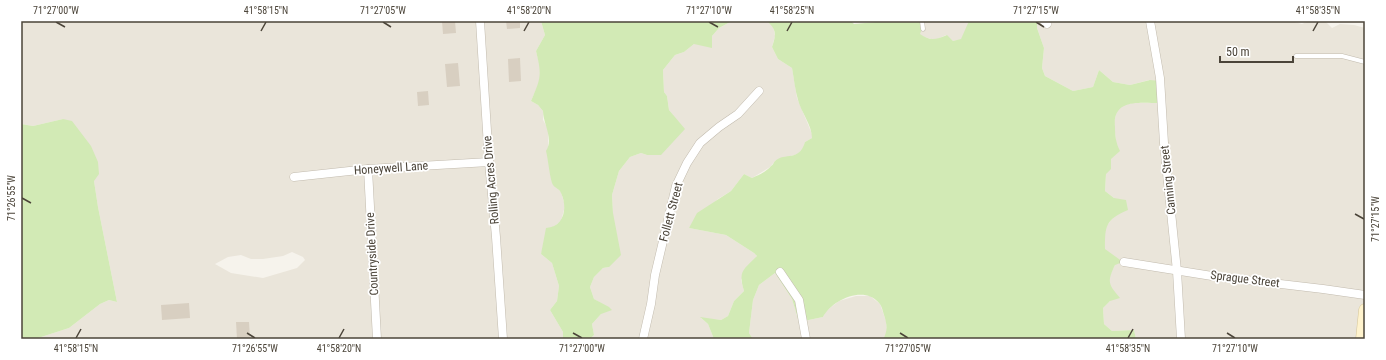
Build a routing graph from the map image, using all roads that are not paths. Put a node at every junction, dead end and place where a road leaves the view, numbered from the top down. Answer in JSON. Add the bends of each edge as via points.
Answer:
{"nodes":[{"id":1,"x":480,"y":21,"type":"edge"},
{"id":2,"x":922,"y":21,"type":"edge"},
{"id":3,"x":1150,"y":21,"type":"edge"},
{"id":4,"x":923,"y":29,"type":"dead end"},
{"id":5,"x":1296,"y":56,"type":"dead end"},
{"id":6,"x":1365,"y":62,"type":"edge"},
{"id":7,"x":759,"y":91,"type":"dead end"},
{"id":8,"x":489,"y":162,"type":"junction"},
{"id":9,"x":368,"y":169,"type":"junction"},
{"id":10,"x":294,"y":177,"type":"dead end"},
{"id":11,"x":1124,"y":262,"type":"dead end"},
{"id":12,"x":1177,"y":270,"type":"junction"},
{"id":13,"x":780,"y":272,"type":"dead end"},
{"id":14,"x":1365,"y":295,"type":"edge"},
{"id":15,"x":1365,"y":310,"type":"edge"},
{"id":16,"x":377,"y":339,"type":"edge"},
{"id":17,"x":503,"y":339,"type":"edge"},
{"id":18,"x":643,"y":339,"type":"edge"},
{"id":19,"x":806,"y":339,"type":"edge"},
{"id":20,"x":1180,"y":339,"type":"edge"},
{"id":21,"x":1362,"y":339,"type":"edge"}],
"edges":[{"from":1,"to":8,"type":"street","name":"Rolling Acres Drive"},
{"from":2,"to":4,"type":"lane"},
{"from":3,"to":12,"type":"street","name":"Canning Street","via":[[1160,78]]},
{"from":5,"to":6,"type":"lane","via":[[1342,56]]},
{"from":7,"to":18,"type":"street","name":"Follett Street","via":[[738,114],[700,143],[676,186]]},
{"from":8,"to":9,"type":"street","name":"Honeywell Lane"},
{"from":8,"to":17,"type":"street","name":"Rolling Acres Drive"},
{"from":9,"to":10,"type":"street","name":"Honeywell Lane"},
{"from":9,"to":16,"type":"street","name":"Countryside Drive"},
{"from":11,"to":12,"type":"street","name":"Sprague Street"},
{"from":12,"to":14,"type":"street","name":"Sprague Street"},
{"from":12,"to":20,"type":"street","name":"Canning Street"},
{"from":13,"to":19,"type":"street","via":[[799,300]]},
{"from":15,"to":21,"type":"main road"}]}
